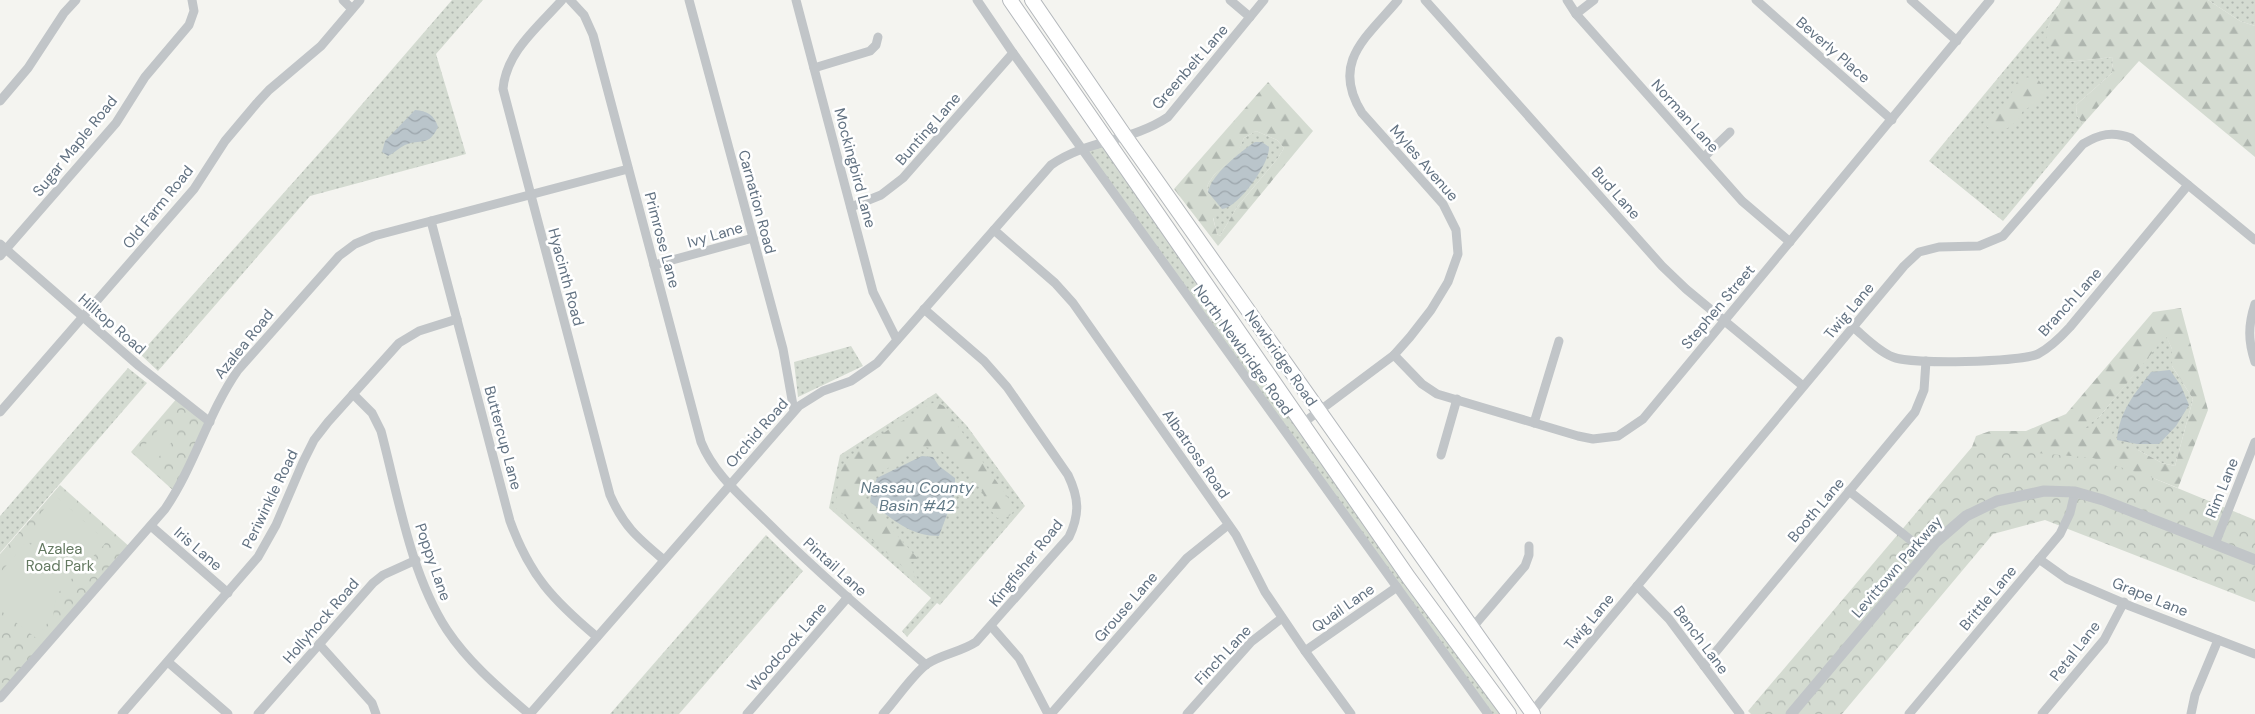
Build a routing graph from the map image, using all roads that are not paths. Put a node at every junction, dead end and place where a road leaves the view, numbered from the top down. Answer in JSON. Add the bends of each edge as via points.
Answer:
{"nodes":[{"id":1,"x":76,"y":0,"type":"edge"},
{"id":2,"x":192,"y":0,"type":"edge"},
{"id":3,"x":343,"y":0,"type":"edge"},
{"id":4,"x":360,"y":0,"type":"edge"},
{"id":5,"x":562,"y":0,"type":"edge"},
{"id":6,"x":570,"y":0,"type":"edge"},
{"id":7,"x":689,"y":0,"type":"edge"},
{"id":8,"x":796,"y":0,"type":"edge"},
{"id":9,"x":977,"y":0,"type":"edge"},
{"id":10,"x":1010,"y":0,"type":"edge"},
{"id":11,"x":1032,"y":0,"type":"edge"},
{"id":12,"x":1230,"y":0,"type":"edge"},
{"id":13,"x":1264,"y":0,"type":"edge"},
{"id":14,"x":1398,"y":0,"type":"edge"},
{"id":15,"x":1425,"y":0,"type":"edge"},
{"id":16,"x":1568,"y":0,"type":"edge"},
{"id":17,"x":1594,"y":0,"type":"edge"},
{"id":18,"x":1756,"y":0,"type":"edge"},
{"id":19,"x":1910,"y":0,"type":"edge"},
{"id":20,"x":1990,"y":0,"type":"edge"},
{"id":21,"x":352,"y":9,"type":"junction"},
{"id":22,"x":1576,"y":14,"type":"junction"},
{"id":23,"x":1250,"y":17,"type":"junction"},
{"id":24,"x":878,"y":37,"type":"dead end"},
{"id":25,"x":1957,"y":41,"type":"junction"},
{"id":26,"x":1013,"y":53,"type":"junction"},
{"id":27,"x":814,"y":68,"type":"junction"},
{"id":28,"x":0,"y":101,"type":"edge"},
{"id":29,"x":1892,"y":120,"type":"junction"},
{"id":30,"x":1730,"y":132,"type":"dead end"},
{"id":31,"x":1124,"y":136,"type":"junction"},
{"id":32,"x":1108,"y":142,"type":"junction"},
{"id":33,"x":1081,"y":148,"type":"junction"},
{"id":34,"x":1704,"y":157,"type":"junction"},
{"id":35,"x":628,"y":168,"type":"junction"},
{"id":36,"x":2188,"y":185,"type":"junction"},
{"id":37,"x":530,"y":194,"type":"junction"},
{"id":38,"x":851,"y":207,"type":"junction"},
{"id":39,"x":431,"y":221,"type":"junction"},
{"id":40,"x":994,"y":230,"type":"junction"},
{"id":41,"x":753,"y":238,"type":"junction"},
{"id":42,"x":2255,"y":240,"type":"edge"},
{"id":43,"x":1790,"y":242,"type":"junction"},
{"id":44,"x":2,"y":250,"type":"edge"},
{"id":45,"x":654,"y":265,"type":"junction"},
{"id":46,"x":2255,"y":304,"type":"edge"},
{"id":47,"x":924,"y":309,"type":"junction"},
{"id":48,"x":83,"y":317,"type":"junction"},
{"id":49,"x":457,"y":319,"type":"junction"},
{"id":50,"x":1725,"y":321,"type":"junction"},
{"id":51,"x":1853,"y":327,"type":"junction"},
{"id":52,"x":897,"y":340,"type":"junction"},
{"id":53,"x":1559,"y":341,"type":"dead end"},
{"id":54,"x":1394,"y":355,"type":"junction"},
{"id":55,"x":1926,"y":360,"type":"junction"},
{"id":56,"x":2255,"y":362,"type":"edge"},
{"id":57,"x":1803,"y":386,"type":"junction"},
{"id":58,"x":353,"y":394,"type":"junction"},
{"id":59,"x":1457,"y":399,"type":"junction"},
{"id":60,"x":794,"y":411,"type":"junction"},
{"id":61,"x":1319,"y":411,"type":"junction"},
{"id":62,"x":0,"y":412,"type":"edge"},
{"id":63,"x":210,"y":422,"type":"junction"},
{"id":64,"x":1303,"y":423,"type":"junction"},
{"id":65,"x":1534,"y":423,"type":"junction"},
{"id":66,"x":2255,"y":442,"type":"edge"},
{"id":67,"x":1441,"y":455,"type":"dead end"},
{"id":68,"x":2251,"y":464,"type":"edge"},
{"id":69,"x":730,"y":485,"type":"junction"},
{"id":70,"x":1850,"y":491,"type":"junction"},
{"id":71,"x":2075,"y":492,"type":"junction"},
{"id":72,"x":1228,"y":525,"type":"junction"},
{"id":73,"x":151,"y":526,"type":"junction"},
{"id":74,"x":2215,"y":544,"type":"junction"},
{"id":75,"x":1529,"y":546,"type":"dead end"},
{"id":76,"x":1927,"y":553,"type":"junction"},
{"id":77,"x":2039,"y":559,"type":"junction"},
{"id":78,"x":416,"y":560,"type":"junction"},
{"id":79,"x":664,"y":560,"type":"junction"},
{"id":80,"x":2255,"y":560,"type":"edge"},
{"id":81,"x":1637,"y":586,"type":"junction"},
{"id":82,"x":1396,"y":587,"type":"junction"},
{"id":83,"x":228,"y":593,"type":"junction"},
{"id":84,"x":848,"y":597,"type":"junction"},
{"id":85,"x":2124,"y":602,"type":"junction"},
{"id":86,"x":1282,"y":618,"type":"junction"},
{"id":87,"x":991,"y":626,"type":"junction"},
{"id":88,"x":1472,"y":628,"type":"junction"},
{"id":89,"x":596,"y":637,"type":"junction"},
{"id":90,"x":2218,"y":640,"type":"junction"},
{"id":91,"x":319,"y":644,"type":"junction"},
{"id":92,"x":1305,"y":651,"type":"junction"},
{"id":93,"x":2255,"y":654,"type":"edge"},
{"id":94,"x":168,"y":662,"type":"junction"},
{"id":95,"x":926,"y":665,"type":"junction"},
{"id":96,"x":1704,"y":666,"type":"junction"},
{"id":97,"x":0,"y":698,"type":"edge"},
{"id":98,"x":886,"y":713,"type":"edge"},
{"id":99,"x":1533,"y":713,"type":"edge"},
{"id":100,"x":122,"y":714,"type":"edge"},
{"id":101,"x":228,"y":714,"type":"edge"},
{"id":102,"x":258,"y":714,"type":"edge"},
{"id":103,"x":376,"y":714,"type":"edge"},
{"id":104,"x":529,"y":714,"type":"edge"},
{"id":105,"x":747,"y":714,"type":"edge"},
{"id":106,"x":1049,"y":714,"type":"edge"},
{"id":107,"x":1188,"y":714,"type":"edge"},
{"id":108,"x":1351,"y":714,"type":"edge"},
{"id":109,"x":1488,"y":714,"type":"edge"},
{"id":110,"x":1509,"y":714,"type":"edge"},
{"id":111,"x":1740,"y":714,"type":"edge"},
{"id":112,"x":1791,"y":714,"type":"edge"},
{"id":113,"x":1909,"y":714,"type":"edge"},
{"id":114,"x":2042,"y":714,"type":"edge"},
{"id":115,"x":2191,"y":714,"type":"edge"}],
"edges":[{"from":1,"to":28,"type":"street","via":[[28,68]]},
{"from":2,"to":44,"type":"street","name":"Sugar Maple Road","via":[[194,11],[189,25],[145,76],[116,122]]},
{"from":3,"to":21,"type":"street"},
{"from":4,"to":21,"type":"street","name":"Old Farm Road"},
{"from":5,"to":37,"type":"street","name":"Hyacinth Road","via":[[514,54],[504,75],[505,101]]},
{"from":6,"to":35,"type":"street","name":"Primrose Lane","via":[[584,16],[593,34]]},
{"from":7,"to":41,"type":"street","name":"Carnation Road"},
{"from":8,"to":27,"type":"street","name":"Mockingbird Lane"},
{"from":9,"to":26,"type":"street","name":"North Newbridge Road"},
{"from":10,"to":32,"type":"main road","name":"Newbridge Road"},
{"from":11,"to":31,"type":"main road","name":"Newbridge Road"},
{"from":12,"to":23,"type":"street"},
{"from":13,"to":23,"type":"street","name":"Greenbelt Lane"},
{"from":14,"to":54,"type":"street","name":"Myles Avenue","via":[[1356,50],[1349,69],[1349,88],[1362,112],[1443,204],[1456,230],[1458,254],[1448,282],[1431,310]]},
{"from":15,"to":50,"type":"street","name":"Bud Lane","via":[[1662,266]]},
{"from":16,"to":22,"type":"street","name":"Norman Lane"},
{"from":17,"to":22,"type":"street"},
{"from":18,"to":29,"type":"street","name":"Beverly Place"},
{"from":19,"to":25,"type":"street"},
{"from":20,"to":25,"type":"street","name":"Stephen Street"},
{"from":21,"to":48,"type":"street","name":"Old Farm Road","via":[[321,46],[257,103],[225,141],[194,189]]},
{"from":22,"to":34,"type":"street","name":"Norman Lane"},
{"from":23,"to":31,"type":"street","name":"Greenbelt Lane","via":[[1168,117],[1154,126]]},
{"from":24,"to":27,"type":"street","via":[[870,51]]},
{"from":25,"to":29,"type":"street","name":"Stephen Street"},
{"from":26,"to":33,"type":"street","name":"North Newbridge Road"},
{"from":26,"to":38,"type":"street","name":"Bunting Lane","via":[[903,178],[881,194]]},
{"from":27,"to":38,"type":"street","name":"Mockingbird Lane"},
{"from":29,"to":43,"type":"street","name":"Stephen Street"},
{"from":30,"to":34,"type":"street"},
{"from":31,"to":32,"type":"street","name":"Orchid Road"},
{"from":31,"to":61,"type":"main road","name":"Newbridge Road"},
{"from":32,"to":33,"type":"street","name":"Orchid Road"},
{"from":32,"to":64,"type":"main road","name":"Newbridge Road"},
{"from":33,"to":40,"type":"street","name":"Orchid Road","via":[[1051,165]]},
{"from":33,"to":82,"type":"street","name":"North Newbridge Road"},
{"from":34,"to":43,"type":"street","name":"Norman Lane","via":[[1742,201]]},
{"from":35,"to":37,"type":"street","name":"Azalea Road"},
{"from":35,"to":45,"type":"street","name":"Primrose Lane"},
{"from":36,"to":42,"type":"street","name":"Twig Lane"},
{"from":36,"to":51,"type":"street","name":"Twig Lane","via":[[2131,138],[2112,133],[2097,135],[2083,144],[2003,236],[1979,246],[1939,247],[1919,252]]},
{"from":36,"to":55,"type":"street","name":"Branch Lane","via":[[2049,348],[2019,359]]},
{"from":37,"to":39,"type":"street","name":"Azalea Road"},
{"from":37,"to":79,"type":"street","name":"Hyacinth Road","via":[[610,496],[629,530]]},
{"from":38,"to":52,"type":"street","name":"Mockingbird Lane","via":[[874,292]]},
{"from":39,"to":49,"type":"street","name":"Buttercup Lane"},
{"from":39,"to":63,"type":"street","name":"Azalea Road","via":[[374,236],[339,256],[238,370],[219,399]]},
{"from":40,"to":47,"type":"street","name":"Orchid Road"},
{"from":40,"to":72,"type":"street","name":"Albatross Road","via":[[1055,283],[1072,303]]},
{"from":41,"to":45,"type":"street","name":"Ivy Lane"},
{"from":41,"to":60,"type":"street","name":"Carnation Road","via":[[783,349]]},
{"from":43,"to":50,"type":"street","name":"Stephen Street"},
{"from":44,"to":48,"type":"street","name":"Hilltop Road"},
{"from":45,"to":69,"type":"street","name":"Primrose Lane","via":[[701,442],[711,463]]},
{"from":46,"to":56,"type":"street","via":[[2249,330],[2250,349]]},
{"from":47,"to":52,"type":"street","name":"Orchid Road"},
{"from":47,"to":87,"type":"street","name":"Kingfisher Road","via":[[984,361],[1007,387],[1068,475],[1078,500],[1076,523],[1069,537]]},
{"from":48,"to":62,"type":"street","name":"Old Farm Road"},
{"from":48,"to":63,"type":"street","name":"Hilltop Road"},
{"from":49,"to":58,"type":"street","name":"Periwinkle Road","via":[[419,331],[399,343]]},
{"from":49,"to":89,"type":"street","name":"Buttercup Lane","via":[[518,542],[542,585]]},
{"from":50,"to":57,"type":"street","name":"Bud Lane"},
{"from":50,"to":65,"type":"street","name":"Stephen Street","via":[[1643,418],[1628,431],[1618,436],[1593,439]]},
{"from":51,"to":55,"type":"street","name":"Branch Lane","via":[[1894,357]]},
{"from":51,"to":57,"type":"street","name":"Twig Lane"},
{"from":52,"to":60,"type":"street","name":"Orchid Road","via":[[864,374],[808,398]]},
{"from":53,"to":65,"type":"street"},
{"from":54,"to":59,"type":"street","name":"Stephen Street","via":[[1428,389]]},
{"from":54,"to":61,"type":"street","name":"Myles Avenue"},
{"from":55,"to":70,"type":"street","name":"Booth Lane","via":[[1924,390],[1915,412]]},
{"from":57,"to":81,"type":"street","name":"Twig Lane"},
{"from":58,"to":78,"type":"street","name":"Poppy Lane","via":[[372,413],[381,431]]},
{"from":58,"to":83,"type":"street","name":"Periwinkle Road","via":[[314,440],[267,543]]},
{"from":59,"to":65,"type":"street","name":"Stephen Street"},
{"from":59,"to":67,"type":"street"},
{"from":60,"to":69,"type":"street","name":"Orchid Road"},
{"from":61,"to":64,"type":"street","name":"Myles Avenue"},
{"from":61,"to":88,"type":"main road","name":"Newbridge Road"},
{"from":63,"to":73,"type":"street","name":"Azalea Road","via":[[181,486]]},
{"from":64,"to":110,"type":"main road","name":"Newbridge Road"},
{"from":66,"to":68,"type":"street","name":"Rim Lane"},
{"from":68,"to":74,"type":"street","name":"Rim Lane"},
{"from":69,"to":79,"type":"street","name":"Orchid Road"},
{"from":69,"to":84,"type":"street","name":"Pintail Lane","via":[[799,554]]},
{"from":70,"to":76,"type":"street"},
{"from":70,"to":96,"type":"street","name":"Booth Lane"},
{"from":71,"to":74,"type":"street","name":"Levittown Parkway"},
{"from":71,"to":76,"type":"street","name":"Levittown Parkway","via":[[2044,492],[1997,500],[1952,526]]},
{"from":71,"to":77,"type":"street","name":"Brittle Lane","via":[[2065,524]]},
{"from":72,"to":86,"type":"street","name":"Albatross Road"},
{"from":72,"to":106,"type":"street","name":"Grouse Lane","via":[[1187,558]]},
{"from":73,"to":83,"type":"street","name":"Iris Lane"},
{"from":73,"to":97,"type":"street","name":"Azalea Road"},
{"from":74,"to":80,"type":"street","name":"Levittown Parkway"},
{"from":75,"to":88,"type":"street","via":[[1525,566]]},
{"from":76,"to":112,"type":"street","name":"Levittown Parkway"},
{"from":77,"to":85,"type":"street","name":"Grape Lane","via":[[2067,578]]},
{"from":77,"to":113,"type":"street","name":"Brittle Lane"},
{"from":78,"to":91,"type":"street","name":"Hollyhock Road","via":[[373,583]]},
{"from":78,"to":104,"type":"street","name":"Poppy Lane","via":[[425,589],[448,631],[484,674]]},
{"from":79,"to":89,"type":"street","name":"Orchid Road"},
{"from":81,"to":96,"type":"street","name":"Bench Lane","via":[[1669,619]]},
{"from":81,"to":99,"type":"street","name":"Twig Lane"},
{"from":82,"to":92,"type":"street","name":"Quail Lane"},
{"from":82,"to":109,"type":"street","name":"North Newbridge Road"},
{"from":83,"to":94,"type":"street","name":"Periwinkle Road"},
{"from":84,"to":95,"type":"street","name":"Pintail Lane"},
{"from":84,"to":105,"type":"street","name":"Woodcock Lane"},
{"from":85,"to":90,"type":"street","name":"Grape Lane"},
{"from":85,"to":114,"type":"street","name":"Petal Lane","via":[[2104,640]]},
{"from":86,"to":92,"type":"street","name":"Albatross Road"},
{"from":86,"to":107,"type":"street","name":"Finch Lane","via":[[1251,642]]},
{"from":87,"to":95,"type":"street","name":"Kingfisher Road","via":[[965,650]]},
{"from":87,"to":106,"type":"street","via":[[1019,658]]},
{"from":88,"to":99,"type":"main road","name":"Newbridge Road"},
{"from":89,"to":104,"type":"street","name":"Orchid Road"},
{"from":90,"to":93,"type":"street","name":"Grape Lane"},
{"from":90,"to":115,"type":"street","via":[[2195,695]]},
{"from":91,"to":102,"type":"street","name":"Hollyhock Road"},
{"from":91,"to":103,"type":"street","via":[[372,703]]},
{"from":92,"to":108,"type":"street","name":"Albatross Road"},
{"from":94,"to":100,"type":"street","name":"Periwinkle Road"},
{"from":94,"to":101,"type":"street"},
{"from":95,"to":98,"type":"street","name":"Kingfisher Road"},
{"from":96,"to":111,"type":"street","name":"Bench Lane"}]}
